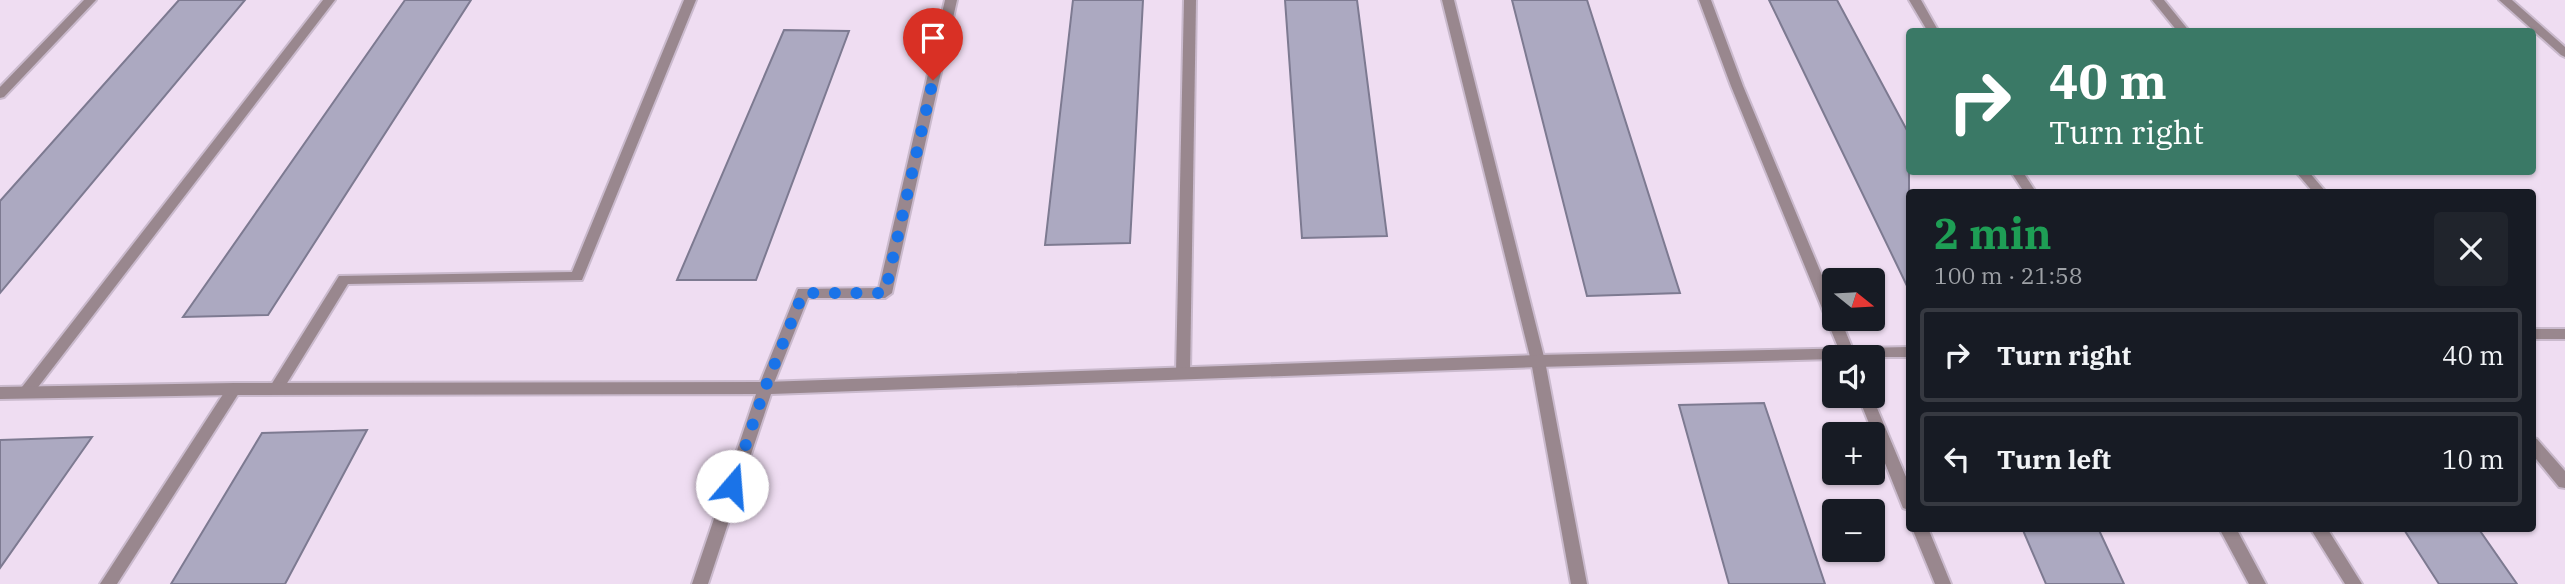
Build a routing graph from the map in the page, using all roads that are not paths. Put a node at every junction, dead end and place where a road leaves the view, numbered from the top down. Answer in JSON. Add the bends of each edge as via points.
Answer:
{"nodes":[{"id":1,"x":90,"y":0,"type":"edge"},
{"id":2,"x":329,"y":0,"type":"edge"},
{"id":3,"x":690,"y":0,"type":"edge"},
{"id":4,"x":951,"y":0,"type":"edge"},
{"id":5,"x":1190,"y":0,"type":"edge"},
{"id":6,"x":1448,"y":0,"type":"edge"},
{"id":7,"x":1705,"y":0,"type":"edge"},
{"id":8,"x":1915,"y":0,"type":"edge"},
{"id":9,"x":2158,"y":0,"type":"edge"},
{"id":10,"x":2505,"y":0,"type":"edge"},
{"id":11,"x":1932,"y":28,"type":"edge"},
{"id":12,"x":2182,"y":28,"type":"edge"},
{"id":13,"x":2565,"y":53,"type":"edge"},
{"id":14,"x":0,"y":94,"type":"edge"},
{"id":15,"x":2305,"y":175,"type":"edge"},
{"id":16,"x":2317,"y":189,"type":"edge"},
{"id":17,"x":2536,"y":334,"type":"edge"},
{"id":18,"x":2565,"y":334,"type":"edge"},
{"id":19,"x":1844,"y":345,"type":"edge"},
{"id":20,"x":1906,"y":352,"type":"edge"},
{"id":21,"x":1885,"y":353,"type":"edge"},
{"id":22,"x":1822,"y":356,"type":"edge"},
{"id":23,"x":1538,"y":361,"type":"junction"},
{"id":24,"x":1183,"y":373,"type":"junction"},
{"id":25,"x":765,"y":388,"type":"junction"},
{"id":26,"x":234,"y":389,"type":"junction"},
{"id":27,"x":276,"y":389,"type":"junction"},
{"id":28,"x":27,"y":391,"type":"junction"},
{"id":29,"x":0,"y":393,"type":"edge"},
{"id":30,"x":1870,"y":408,"type":"edge"},
{"id":31,"x":2536,"y":448,"type":"edge"},
{"id":32,"x":2565,"y":482,"type":"edge"},
{"id":33,"x":1906,"y":496,"type":"edge"},
{"id":34,"x":1922,"y":532,"type":"edge"},
{"id":35,"x":2229,"y":532,"type":"edge"},
{"id":36,"x":2321,"y":532,"type":"edge"},
{"id":37,"x":108,"y":584,"type":"edge"},
{"id":38,"x":700,"y":584,"type":"edge"},
{"id":39,"x":1579,"y":584,"type":"edge"},
{"id":40,"x":1943,"y":584,"type":"edge"},
{"id":41,"x":2258,"y":584,"type":"edge"},
{"id":42,"x":2354,"y":584,"type":"edge"}],
"edges":[{"from":1,"to":14,"type":"street"},
{"from":2,"to":28,"type":"street"},
{"from":3,"to":27,"type":"street","via":[[578,277],[344,279]]},
{"from":4,"to":25,"type":"street","via":[[885,293],[803,293]]},
{"from":5,"to":24,"type":"street"},
{"from":6,"to":23,"type":"street"},
{"from":7,"to":19,"type":"street"},
{"from":8,"to":11,"type":"street"},
{"from":9,"to":12,"type":"street"},
{"from":10,"to":13,"type":"street"},
{"from":15,"to":16,"type":"street"},
{"from":17,"to":18,"type":"street"},
{"from":20,"to":21,"type":"street"},
{"from":22,"to":23,"type":"street"},
{"from":23,"to":24,"type":"street"},
{"from":23,"to":39,"type":"street"},
{"from":24,"to":25,"type":"street"},
{"from":25,"to":27,"type":"street"},
{"from":25,"to":38,"type":"street"},
{"from":26,"to":27,"type":"street"},
{"from":26,"to":28,"type":"street"},
{"from":26,"to":37,"type":"street"},
{"from":28,"to":29,"type":"street"},
{"from":30,"to":33,"type":"street"},
{"from":31,"to":32,"type":"street"},
{"from":34,"to":40,"type":"street"},
{"from":35,"to":41,"type":"street"},
{"from":36,"to":42,"type":"street"}]}
